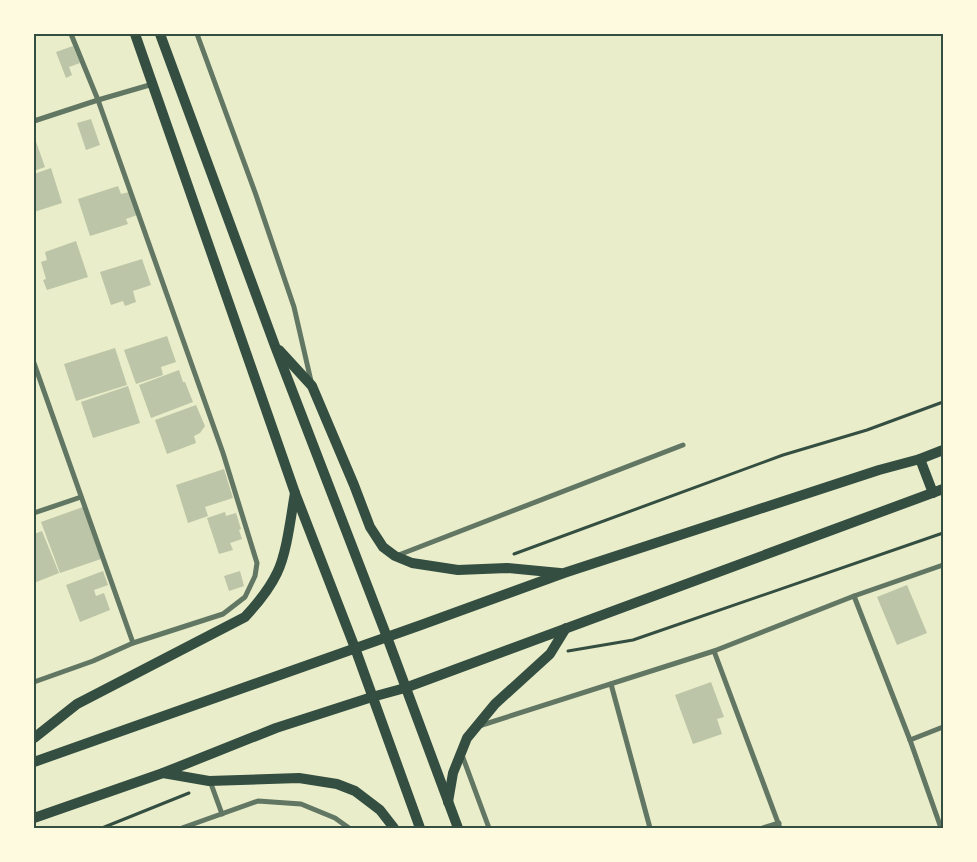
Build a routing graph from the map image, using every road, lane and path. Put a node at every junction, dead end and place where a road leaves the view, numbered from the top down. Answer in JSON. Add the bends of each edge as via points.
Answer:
{"nodes":[{"id":1,"x":71,"y":34,"type":"edge"},
{"id":2,"x":135,"y":34,"type":"edge"},
{"id":3,"x":160,"y":34,"type":"edge"},
{"id":4,"x":197,"y":34,"type":"edge"},
{"id":5,"x":153,"y":84,"type":"junction"},
{"id":6,"x":98,"y":100,"type":"junction"},
{"id":7,"x":34,"y":121,"type":"edge"},
{"id":8,"x":275,"y":346,"type":"junction"},
{"id":9,"x":34,"y":363,"type":"edge"},
{"id":10,"x":312,"y":386,"type":"junction"},
{"id":11,"x":943,"y":402,"type":"edge"},
{"id":12,"x":683,"y":446,"type":"dead end"},
{"id":13,"x":943,"y":450,"type":"edge"},
{"id":14,"x":920,"y":459,"type":"junction"},
{"id":15,"x":943,"y":490,"type":"edge"},
{"id":16,"x":295,"y":493,"type":"junction"},
{"id":17,"x":933,"y":493,"type":"junction"},
{"id":18,"x":81,"y":497,"type":"junction"},
{"id":19,"x":34,"y":514,"type":"edge"},
{"id":20,"x":943,"y":533,"type":"edge"},
{"id":21,"x":395,"y":556,"type":"junction"},
{"id":22,"x":508,"y":557,"type":"dead end"},
{"id":23,"x":943,"y":565,"type":"edge"},
{"id":24,"x":564,"y":573,"type":"junction"},
{"id":25,"x":854,"y":596,"type":"junction"},
{"id":26,"x":566,"y":628,"type":"junction"},
{"id":27,"x":387,"y":637,"type":"junction"},
{"id":28,"x":133,"y":643,"type":"junction"},
{"id":29,"x":355,"y":648,"type":"junction"},
{"id":30,"x":714,"y":651,"type":"junction"},
{"id":31,"x":550,"y":654,"type":"junction"},
{"id":32,"x":34,"y":682,"type":"edge"},
{"id":33,"x":611,"y":684,"type":"junction"},
{"id":34,"x":405,"y":688,"type":"junction"},
{"id":35,"x":372,"y":697,"type":"junction"},
{"id":36,"x":476,"y":727,"type":"junction"},
{"id":37,"x":943,"y":727,"type":"edge"},
{"id":38,"x":34,"y":738,"type":"edge"},
{"id":39,"x":910,"y":740,"type":"junction"},
{"id":40,"x":460,"y":753,"type":"junction"},
{"id":41,"x":34,"y":762,"type":"edge"},
{"id":42,"x":163,"y":774,"type":"junction"},
{"id":43,"x":210,"y":780,"type":"junction"},
{"id":44,"x":448,"y":803,"type":"junction"},
{"id":45,"x":222,"y":814,"type":"junction"},
{"id":46,"x":34,"y":818,"type":"edge"},
{"id":47,"x":780,"y":826,"type":"edge"},
{"id":48,"x":102,"y":828,"type":"edge"},
{"id":49,"x":182,"y":828,"type":"edge"},
{"id":50,"x":349,"y":828,"type":"edge"},
{"id":51,"x":394,"y":828,"type":"edge"},
{"id":52,"x":420,"y":828,"type":"edge"},
{"id":53,"x":458,"y":828,"type":"edge"},
{"id":54,"x":489,"y":828,"type":"edge"},
{"id":55,"x":650,"y":828,"type":"edge"},
{"id":56,"x":763,"y":828,"type":"edge"},
{"id":57,"x":942,"y":828,"type":"edge"}],
"edges":[{"from":1,"to":6,"type":"street"},
{"from":2,"to":5,"type":"main road"},
{"from":3,"to":8,"type":"main road"},
{"from":4,"to":10,"type":"street","via":[[294,308]]},
{"from":5,"to":6,"type":"street"},
{"from":5,"to":16,"type":"main road"},
{"from":6,"to":7,"type":"street"},
{"from":6,"to":28,"type":"street","via":[[223,454],[257,563],[245,597],[223,614]]},
{"from":8,"to":10,"type":"main road"},
{"from":8,"to":27,"type":"main road"},
{"from":9,"to":18,"type":"street"},
{"from":10,"to":21,"type":"main road","via":[[370,527],[383,547]]},
{"from":11,"to":22,"type":"path","via":[[867,430],[782,455]]},
{"from":12,"to":21,"type":"street"},
{"from":13,"to":14,"type":"main road"},
{"from":14,"to":17,"type":"main road"},
{"from":14,"to":24,"type":"main road"},
{"from":15,"to":17,"type":"main road"},
{"from":16,"to":29,"type":"main road"},
{"from":16,"to":38,"type":"main road","via":[[278,571],[263,598],[245,617],[77,704]]},
{"from":17,"to":26,"type":"main road"},
{"from":18,"to":19,"type":"street"},
{"from":18,"to":28,"type":"street"},
{"from":20,"to":31,"type":"path","via":[[633,640]]},
{"from":21,"to":24,"type":"main road","via":[[412,563],[458,570],[507,568]]},
{"from":23,"to":25,"type":"street"},
{"from":24,"to":27,"type":"main road"},
{"from":25,"to":30,"type":"street"},
{"from":25,"to":39,"type":"street"},
{"from":26,"to":31,"type":"main road"},
{"from":26,"to":34,"type":"main road"},
{"from":27,"to":29,"type":"main road"},
{"from":27,"to":34,"type":"main road"},
{"from":28,"to":32,"type":"street"},
{"from":29,"to":35,"type":"main road"},
{"from":29,"to":41,"type":"main road"},
{"from":30,"to":33,"type":"street"},
{"from":30,"to":47,"type":"street"},
{"from":31,"to":36,"type":"main road","via":[[495,704]]},
{"from":33,"to":36,"type":"street"},
{"from":33,"to":55,"type":"street"},
{"from":34,"to":35,"type":"main road"},
{"from":34,"to":44,"type":"main road"},
{"from":35,"to":42,"type":"main road","via":[[276,728]]},
{"from":35,"to":52,"type":"main road"},
{"from":36,"to":40,"type":"main road"},
{"from":37,"to":39,"type":"street"},
{"from":39,"to":57,"type":"street"},
{"from":40,"to":44,"type":"main road"},
{"from":40,"to":54,"type":"street"},
{"from":42,"to":43,"type":"main road"},
{"from":42,"to":46,"type":"main road"},
{"from":43,"to":45,"type":"street"},
{"from":43,"to":48,"type":"path","via":[[194,791]]},
{"from":43,"to":51,"type":"main road","via":[[299,778],[338,784],[355,790],[380,810]]},
{"from":44,"to":53,"type":"main road"},
{"from":45,"to":49,"type":"street"},
{"from":45,"to":50,"type":"street","via":[[258,802],[301,804],[335,818]]},
{"from":47,"to":56,"type":"street"}]}
